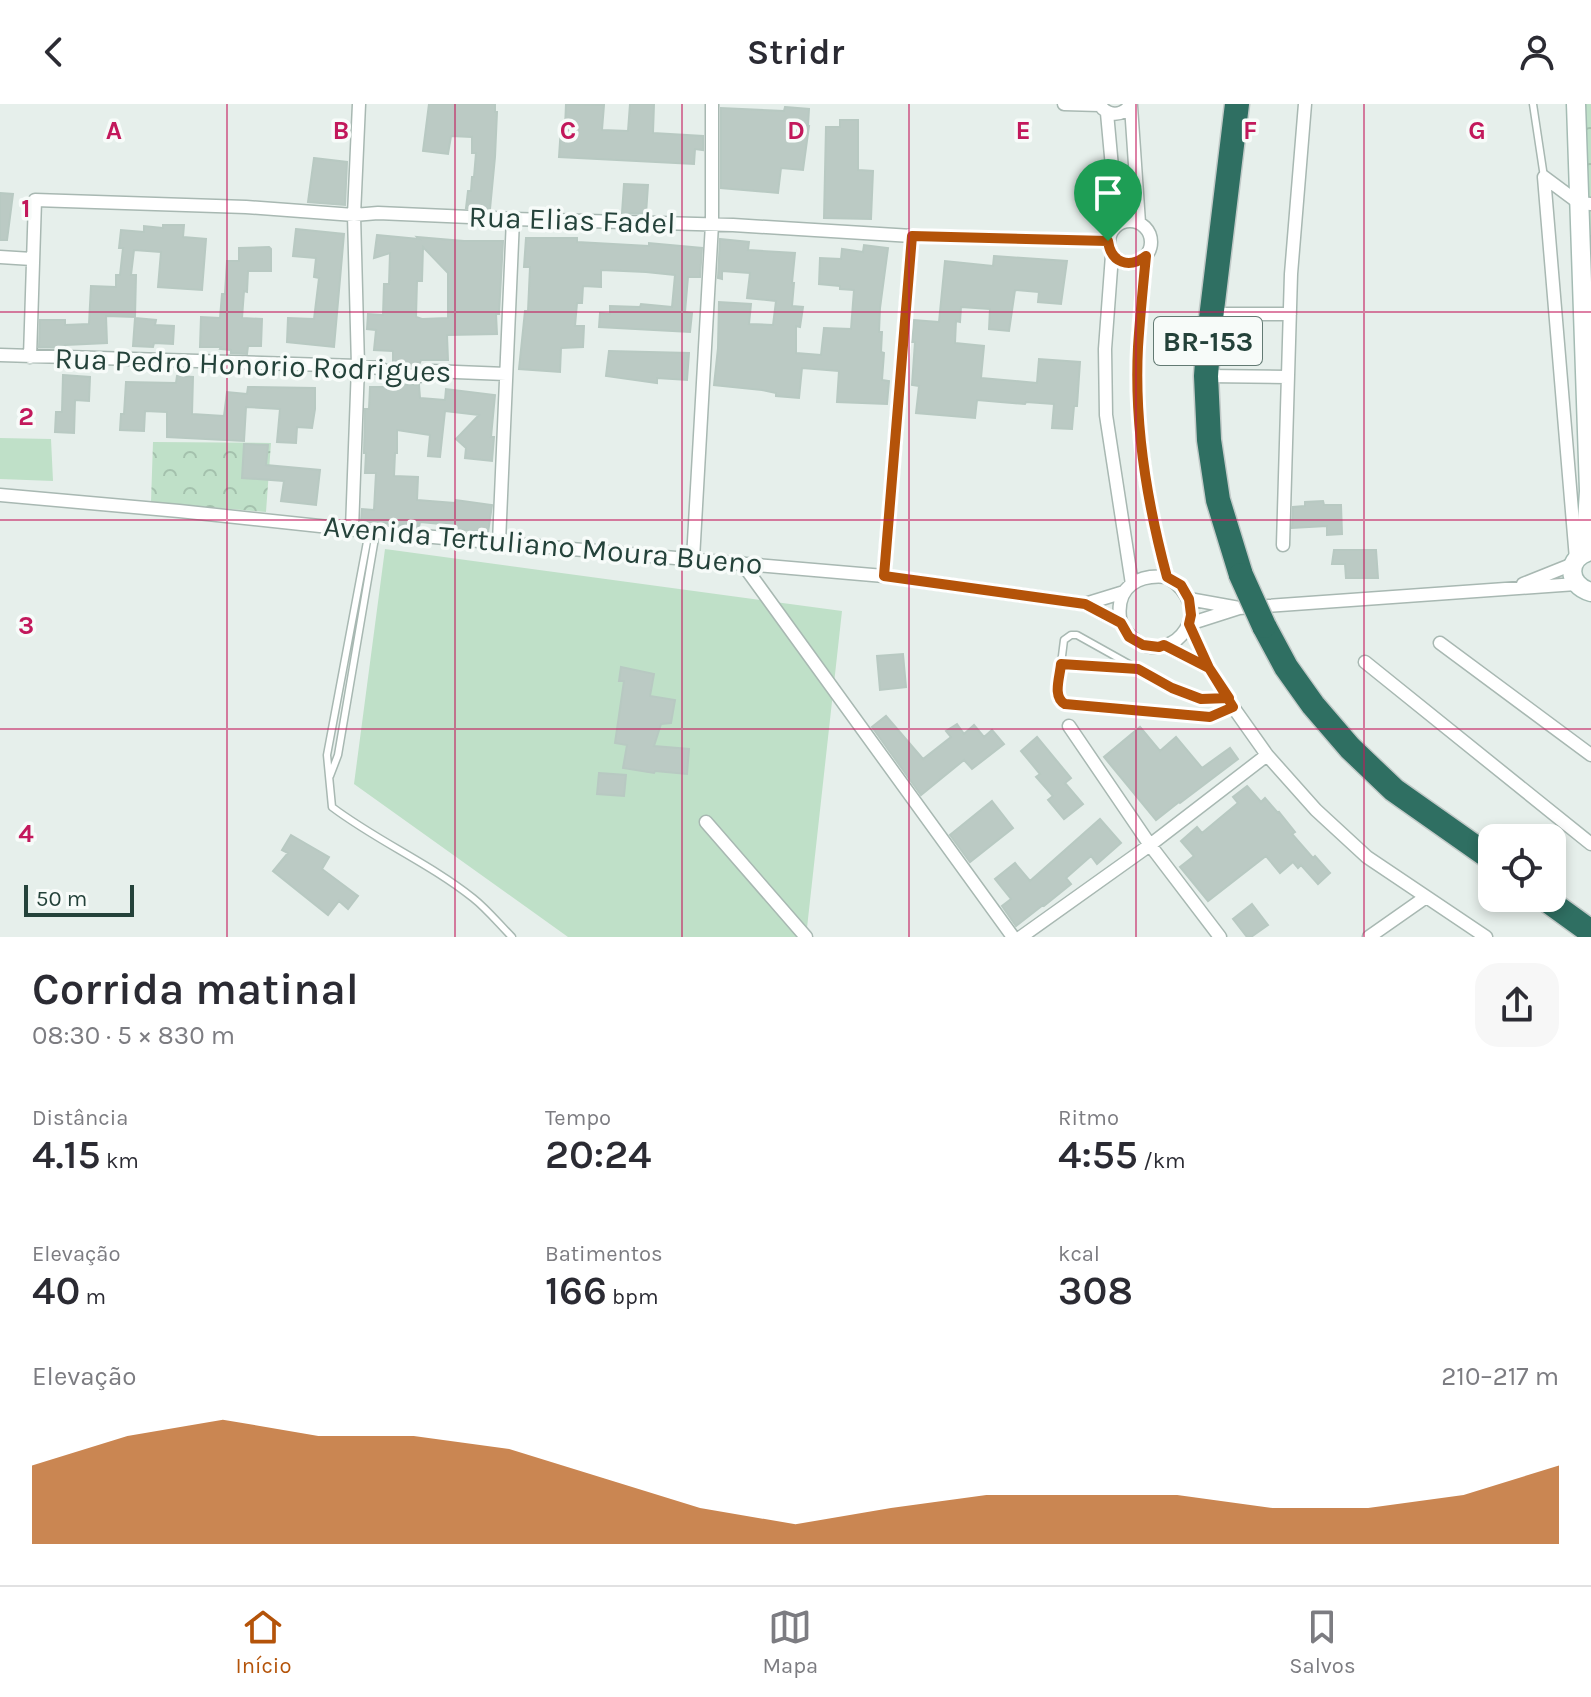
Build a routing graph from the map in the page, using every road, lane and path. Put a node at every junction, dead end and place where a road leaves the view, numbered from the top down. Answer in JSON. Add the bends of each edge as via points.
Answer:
{"nodes":[{"id":1,"x":359,"y":104,"type":"edge"},
{"id":2,"x":712,"y":104,"type":"edge"},
{"id":3,"x":1064,"y":104,"type":"edge"},
{"id":4,"x":1237,"y":104,"type":"edge"},
{"id":5,"x":1305,"y":104,"type":"edge"},
{"id":6,"x":1533,"y":104,"type":"edge"},
{"id":7,"x":1576,"y":104,"type":"edge"},
{"id":8,"x":1131,"y":105,"type":"edge"},
{"id":9,"x":1102,"y":107,"type":"edge"},
{"id":10,"x":1544,"y":177,"type":"junction"},
{"id":11,"x":1585,"y":204,"type":"edge"},
{"id":12,"x":354,"y":215,"type":"junction"},
{"id":13,"x":513,"y":219,"type":"junction"},
{"id":14,"x":1139,"y":223,"type":"junction"},
{"id":15,"x":712,"y":224,"type":"junction"},
{"id":16,"x":1111,"y":234,"type":"junction"},
{"id":17,"x":912,"y":236,"type":"junction"},
{"id":18,"x":1112,"y":255,"type":"junction"},
{"id":19,"x":1146,"y":256,"type":"junction"},
{"id":20,"x":0,"y":257,"type":"edge"},
{"id":21,"x":32,"y":259,"type":"junction"},
{"id":22,"x":1212,"y":314,"type":"junction"},
{"id":23,"x":1290,"y":314,"type":"junction"},
{"id":24,"x":0,"y":355,"type":"edge"},
{"id":25,"x":30,"y":357,"type":"junction"},
{"id":26,"x":358,"y":366,"type":"junction"},
{"id":27,"x":506,"y":374,"type":"junction"},
{"id":28,"x":1206,"y":376,"type":"junction"},
{"id":29,"x":1287,"y":377,"type":"junction"},
{"id":30,"x":1588,"y":394,"type":"edge"},
{"id":31,"x":0,"y":495,"type":"edge"},
{"id":32,"x":352,"y":529,"type":"junction"},
{"id":33,"x":373,"y":532,"type":"junction"},
{"id":34,"x":499,"y":542,"type":"junction"},
{"id":35,"x":1283,"y":545,"type":"dead end"},
{"id":36,"x":1581,"y":556,"type":"edge"},
{"id":37,"x":693,"y":559,"type":"junction"},
{"id":38,"x":742,"y":563,"type":"junction"},
{"id":39,"x":884,"y":576,"type":"junction"},
{"id":40,"x":1167,"y":577,"type":"junction"},
{"id":41,"x":1128,"y":588,"type":"junction"},
{"id":42,"x":1513,"y":588,"type":"junction"},
{"id":43,"x":1583,"y":588,"type":"edge"},
{"id":44,"x":1189,"y":599,"type":"junction"},
{"id":45,"x":1085,"y":604,"type":"junction"},
{"id":46,"x":1239,"y":608,"type":"junction"},
{"id":47,"x":1121,"y":623,"type":"junction"},
{"id":48,"x":1189,"y":624,"type":"junction"},
{"id":49,"x":1440,"y":643,"type":"dead end"},
{"id":50,"x":1164,"y":645,"type":"junction"},
{"id":51,"x":1365,"y":662,"type":"dead end"},
{"id":52,"x":1061,"y":664,"type":"junction"},
{"id":53,"x":1209,"y":668,"type":"junction"},
{"id":54,"x":1138,"y":669,"type":"junction"},
{"id":55,"x":1231,"y":702,"type":"junction"},
{"id":56,"x":1069,"y":726,"type":"dead end"},
{"id":57,"x":1267,"y":755,"type":"junction"},
{"id":58,"x":1591,"y":755,"type":"edge"},
{"id":59,"x":706,"y":822,"type":"dead end"},
{"id":60,"x":1591,"y":844,"type":"edge"},
{"id":61,"x":1150,"y":845,"type":"junction"},
{"id":62,"x":1478,"y":849,"type":"edge"},
{"id":63,"x":1426,"y":897,"type":"junction"},
{"id":64,"x":1564,"y":912,"type":"edge"},
{"id":65,"x":1589,"y":930,"type":"edge"},
{"id":66,"x":512,"y":937,"type":"edge"},
{"id":67,"x":806,"y":937,"type":"edge"},
{"id":68,"x":1013,"y":937,"type":"edge"},
{"id":69,"x":1021,"y":937,"type":"edge"},
{"id":70,"x":1220,"y":937,"type":"edge"},
{"id":71,"x":1369,"y":937,"type":"edge"},
{"id":72,"x":1486,"y":937,"type":"edge"}],
"edges":[{"from":1,"to":12,"type":"street"},
{"from":2,"to":15,"type":"street"},
{"from":3,"to":9,"type":"street"},
{"from":4,"to":22,"type":"highway","number":"BR-153"},
{"from":5,"to":23,"type":"street"},
{"from":6,"to":10,"type":"lane"},
{"from":7,"to":11,"type":"street"},
{"from":8,"to":9,"type":"street","via":[[1116,115]]},
{"from":8,"to":14,"type":"street"},
{"from":9,"to":16,"type":"street","via":[[1113,178]]},
{"from":10,"to":11,"type":"street"},
{"from":10,"to":36,"type":"street"},
{"from":11,"to":30,"type":"street"},
{"from":12,"to":13,"type":"street","name":"Rua Elias Fadel"},
{"from":12,"to":21,"type":"street","name":"Rua Elias Fadel","via":[[35,200]]},
{"from":12,"to":26,"type":"street"},
{"from":13,"to":15,"type":"street","name":"Rua Elias Fadel"},
{"from":13,"to":27,"type":"street"},
{"from":14,"to":16,"type":"street","via":[[1121,222]]},
{"from":14,"to":19,"type":"street","via":[[1151,238]]},
{"from":15,"to":17,"type":"street","name":"Rua Elias Fadel"},
{"from":15,"to":37,"type":"street"},
{"from":16,"to":17,"type":"street","name":"Rua Elias Fadel"},
{"from":16,"to":18,"type":"street"},
{"from":17,"to":39,"type":"street"},
{"from":18,"to":19,"type":"street","via":[[1129,264]]},
{"from":18,"to":41,"type":"street","via":[[1106,415]]},
{"from":19,"to":40,"type":"street","via":[[1139,412],[1148,495]]},
{"from":20,"to":21,"type":"street"},
{"from":21,"to":25,"type":"street"},
{"from":22,"to":23,"type":"street"},
{"from":22,"to":28,"type":"highway","number":"BR-153"},
{"from":23,"to":29,"type":"street"},
{"from":24,"to":25,"type":"street","name":"Rua Pedro Honorio Rodrigues"},
{"from":25,"to":26,"type":"street","name":"Rua Pedro Honorio Rodrigues"},
{"from":26,"to":27,"type":"street","name":"Rua Pedro Honorio Rodrigues","via":[[392,375]]},
{"from":26,"to":32,"type":"street"},
{"from":27,"to":34,"type":"street"},
{"from":28,"to":29,"type":"street"},
{"from":28,"to":62,"type":"highway","number":"BR-153","bridge":true,"via":[[1218,500],[1241,575],[1286,667],[1350,748],[1394,790]]},
{"from":29,"to":35,"type":"street"},
{"from":30,"to":36,"type":"street","via":[[1589,491]]},
{"from":31,"to":32,"type":"street","name":"Avenida Tertuliano Moura Bueno"},
{"from":32,"to":33,"type":"street","name":"Avenida Tertuliano Moura Bueno"},
{"from":33,"to":34,"type":"street","name":"Avenida Tertuliano Moura Bueno"},
{"from":33,"to":66,"type":"lane","via":[[327,755],[332,807],[474,899]]},
{"from":34,"to":37,"type":"street","name":"Avenida Tertuliano Moura Bueno"},
{"from":36,"to":42,"type":"street"},
{"from":36,"to":43,"type":"street","via":[[1572,573]]},
{"from":37,"to":38,"type":"street","name":"Avenida Tertuliano Moura Bueno"},
{"from":38,"to":39,"type":"street","name":"Avenida Tertuliano Moura Bueno"},
{"from":38,"to":68,"type":"street"},
{"from":39,"to":45,"type":"street","name":"Avenida Tertuliano Moura Bueno"},
{"from":40,"to":41,"type":"street","via":[[1151,575]]},
{"from":40,"to":44,"type":"street","via":[[1181,585]]},
{"from":41,"to":45,"type":"street","name":"Avenida Tertuliano Moura Bueno"},
{"from":41,"to":47,"type":"street","via":[[1119,607]]},
{"from":42,"to":43,"type":"street"},
{"from":42,"to":46,"type":"street"},
{"from":44,"to":46,"type":"street"},
{"from":44,"to":48,"type":"street"},
{"from":45,"to":47,"type":"street","name":"Avenida Tertuliano Moura Bueno"},
{"from":46,"to":48,"type":"street"},
{"from":47,"to":50,"type":"street","via":[[1129,637],[1143,645]]},
{"from":48,"to":50,"type":"street","via":[[1174,642]]},
{"from":48,"to":53,"type":"street"},
{"from":49,"to":58,"type":"street"},
{"from":50,"to":53,"type":"street"},
{"from":51,"to":60,"type":"street"},
{"from":52,"to":54,"type":"lane"},
{"from":52,"to":54,"type":"lane","via":[[1064,640],[1077,635]]},
{"from":52,"to":55,"type":"lane","via":[[1057,696],[1065,704],[1210,717]]},
{"from":53,"to":55,"type":"street"},
{"from":54,"to":55,"type":"lane","via":[[1201,699]]},
{"from":55,"to":57,"type":"street"},
{"from":56,"to":61,"type":"street"},
{"from":57,"to":61,"type":"street"},
{"from":57,"to":63,"type":"street","via":[[1367,857]]},
{"from":59,"to":67,"type":"street"},
{"from":61,"to":69,"type":"street"},
{"from":61,"to":70,"type":"street"},
{"from":63,"to":71,"type":"street"},
{"from":63,"to":72,"type":"street"},
{"from":64,"to":65,"type":"highway"}]}
